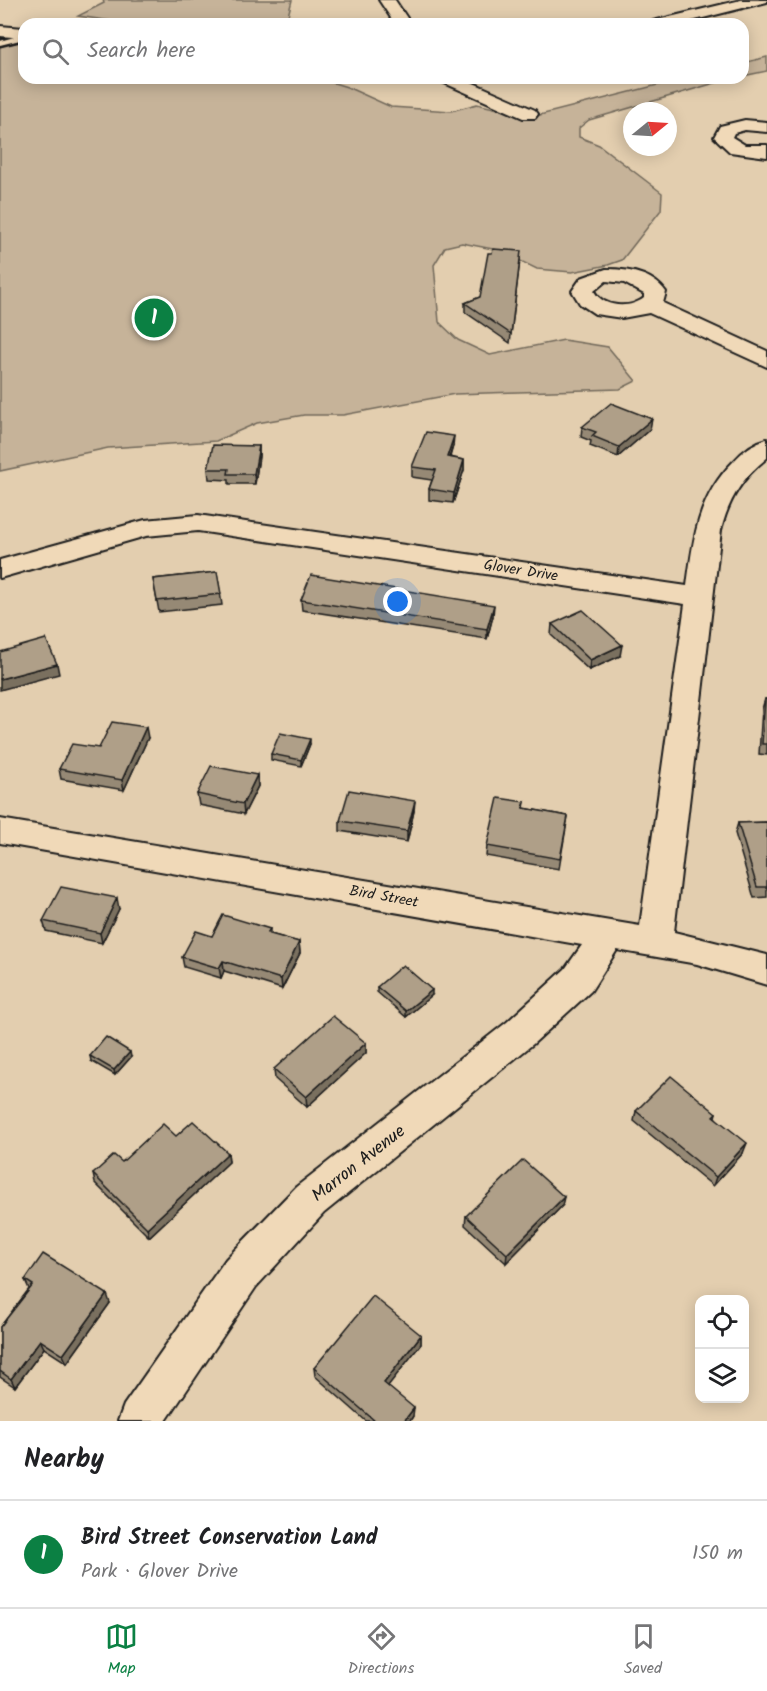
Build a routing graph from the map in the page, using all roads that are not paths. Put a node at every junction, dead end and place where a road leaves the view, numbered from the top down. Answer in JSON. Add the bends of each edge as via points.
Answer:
{"nodes":[{"id":1,"x":387,"y":0,"type":"edge"},
{"id":2,"x":761,"y":0,"type":"edge"},
{"id":3,"x":399,"y":18,"type":"edge"},
{"id":4,"x":684,"y":18,"type":"edge"},
{"id":5,"x":0,"y":31,"type":"edge"},
{"id":6,"x":18,"y":34,"type":"edge"},
{"id":7,"x":18,"y":37,"type":"edge"},
{"id":8,"x":0,"y":43,"type":"edge"},
{"id":9,"x":462,"y":84,"type":"edge"},
{"id":10,"x":529,"y":114,"type":"dead end"},
{"id":11,"x":767,"y":127,"type":"edge"},
{"id":12,"x":767,"y":151,"type":"edge"},
{"id":13,"x":650,"y":305,"type":"dead end"},
{"id":14,"x":767,"y":360,"type":"edge"},
{"id":15,"x":767,"y":446,"type":"edge"},
{"id":16,"x":0,"y":569,"type":"edge"},
{"id":17,"x":700,"y":597,"type":"junction"},
{"id":18,"x":0,"y":831,"type":"edge"},
{"id":19,"x":608,"y":935,"type":"junction"},
{"id":20,"x":655,"y":943,"type":"junction"},
{"id":21,"x":767,"y":970,"type":"edge"},
{"id":22,"x":140,"y":1421,"type":"edge"}],
"edges":[{"from":1,"to":3,"type":"street"},
{"from":2,"to":4,"type":"street"},
{"from":5,"to":6,"type":"street"},
{"from":7,"to":8,"type":"lane"},
{"from":9,"to":10,"type":"street"},
{"from":11,"to":12,"type":"street","via":[[739,125],[723,134],[726,142],[739,148]]},
{"from":13,"to":14,"type":"street"},
{"from":15,"to":17,"type":"street","via":[[741,466],[717,496],[710,519]]},
{"from":16,"to":17,"type":"street","name":"Glover Drive","via":[[145,528],[198,523]]},
{"from":17,"to":20,"type":"street"},
{"from":18,"to":19,"type":"street","name":"Bird Street"},
{"from":19,"to":20,"type":"street","name":"Bird Street"},
{"from":19,"to":22,"type":"street","name":"Marron Avenue","via":[[578,980],[520,1033],[310,1200],[241,1273]]},
{"from":20,"to":21,"type":"street","name":"Bird Street"}]}
